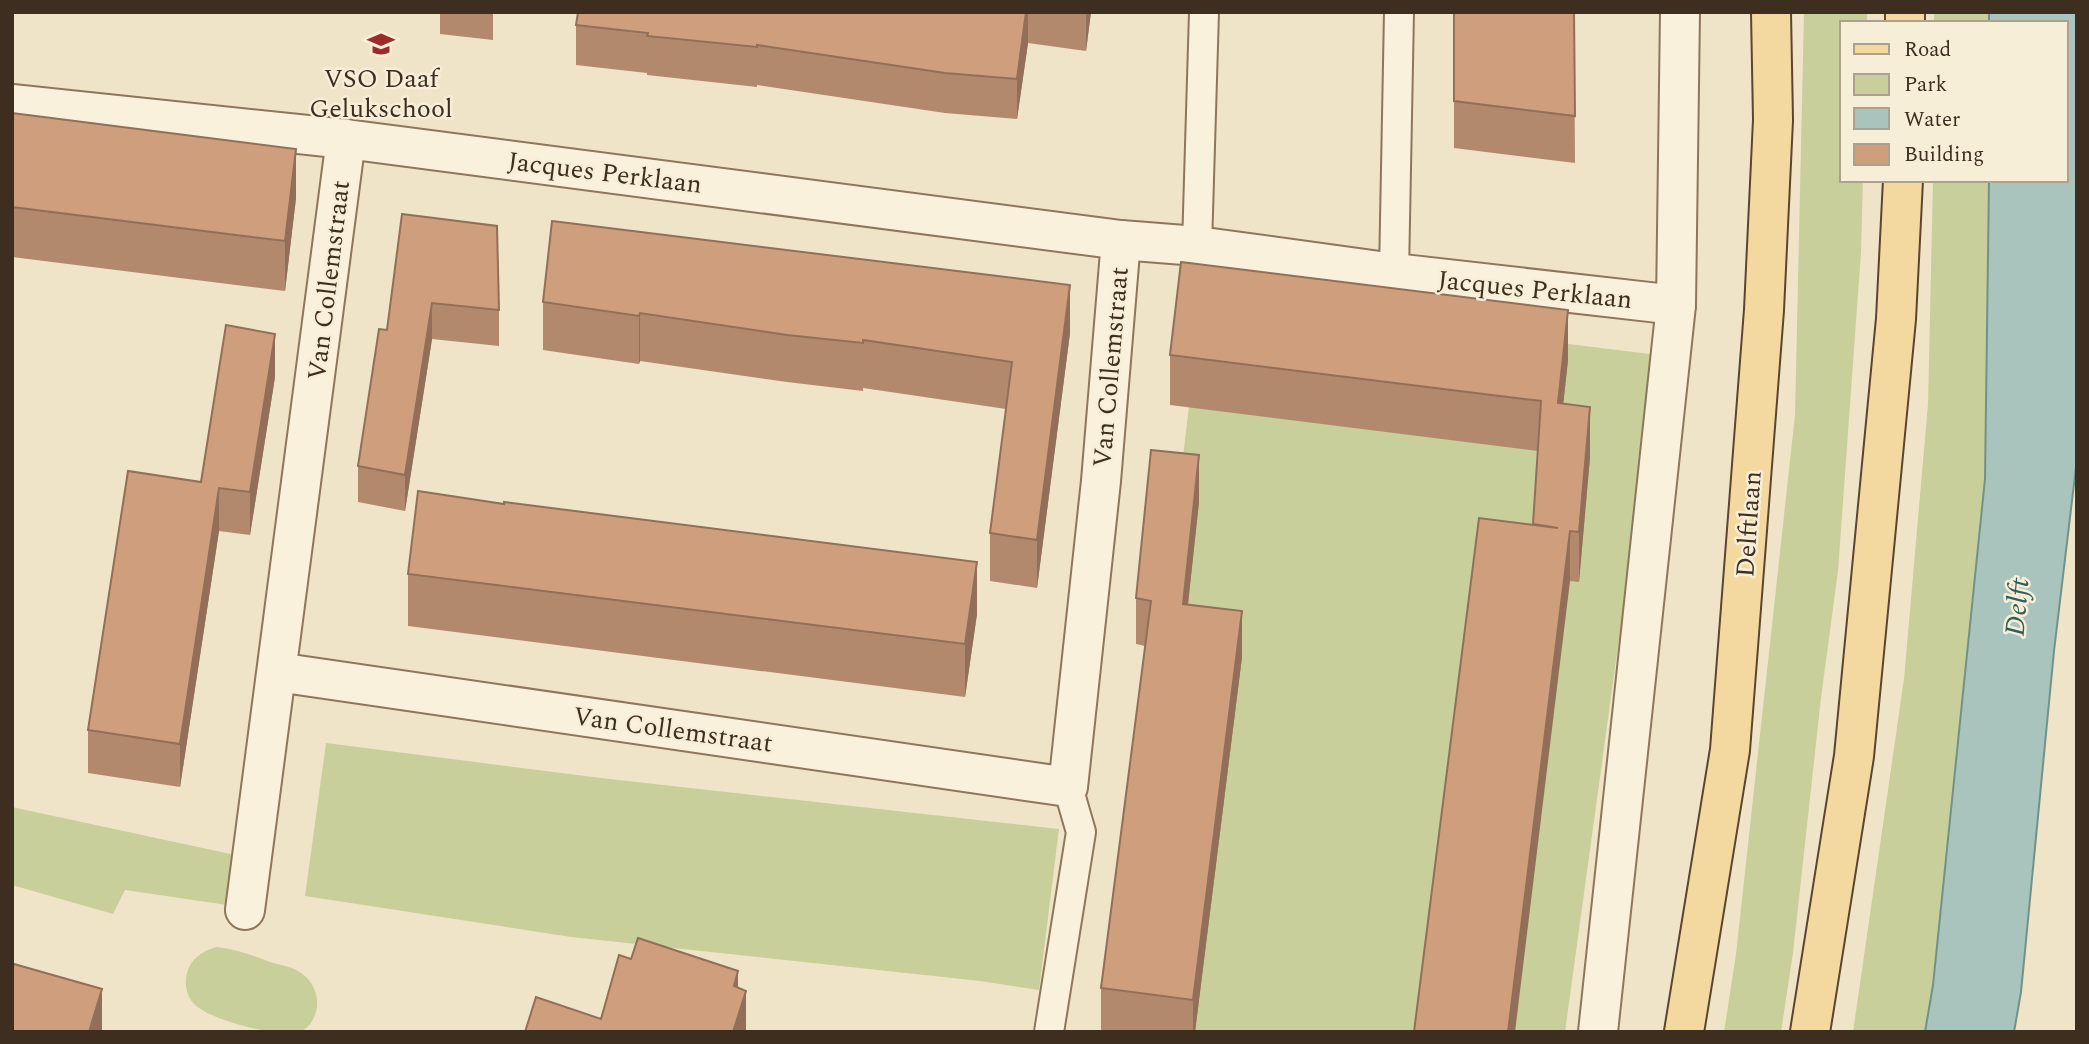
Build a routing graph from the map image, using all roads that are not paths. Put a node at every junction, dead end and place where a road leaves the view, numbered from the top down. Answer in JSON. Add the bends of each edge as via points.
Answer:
{"nodes":[{"id":1,"x":1204,"y":12,"type":"edge"},
{"id":2,"x":1399,"y":12,"type":"edge"},
{"id":3,"x":1680,"y":12,"type":"edge"},
{"id":4,"x":1771,"y":12,"type":"edge"},
{"id":5,"x":12,"y":104,"type":"edge"},
{"id":6,"x":346,"y":138,"type":"junction"},
{"id":7,"x":1903,"y":182,"type":"edge"},
{"id":8,"x":1121,"y":240,"type":"junction"},
{"id":9,"x":1197,"y":246,"type":"junction"},
{"id":10,"x":1394,"y":273,"type":"junction"},
{"id":11,"x":1676,"y":305,"type":"junction"},
{"id":12,"x":277,"y":672,"type":"junction"},
{"id":13,"x":1068,"y":787,"type":"junction"},
{"id":14,"x":245,"y":910,"type":"dead end"},
{"id":15,"x":1050,"y":1025,"type":"edge"},
{"id":16,"x":1598,"y":1032,"type":"edge"},
{"id":17,"x":1684,"y":1032,"type":"edge"},
{"id":18,"x":1810,"y":1032,"type":"edge"}],
"edges":[{"from":1,"to":9,"type":"lane"},
{"from":2,"to":10,"type":"lane"},
{"from":3,"to":11,"type":"street"},
{"from":4,"to":17,"type":"main road","name":"Delftlaan","via":[[1773,120],[1764,310],[1730,750]]},
{"from":5,"to":6,"type":"street","name":"Jacques Perklaan"},
{"from":6,"to":8,"type":"street","name":"Jacques Perklaan"},
{"from":6,"to":12,"type":"street","name":"Van Collemstraat"},
{"from":7,"to":18,"type":"main road","via":[[1896,319],[1854,756]]},
{"from":8,"to":9,"type":"street","name":"Jacques Perklaan"},
{"from":8,"to":13,"type":"street","name":"Van Collemstraat"},
{"from":9,"to":10,"type":"street","name":"Jacques Perklaan"},
{"from":10,"to":11,"type":"street","name":"Jacques Perklaan"},
{"from":11,"to":16,"type":"street"},
{"from":12,"to":13,"type":"street","name":"Van Collemstraat"},
{"from":12,"to":14,"type":"street","name":"Van Collemstraat"},
{"from":13,"to":15,"type":"lane","name":"Van Collemstraat","via":[[1081,832]]}]}
